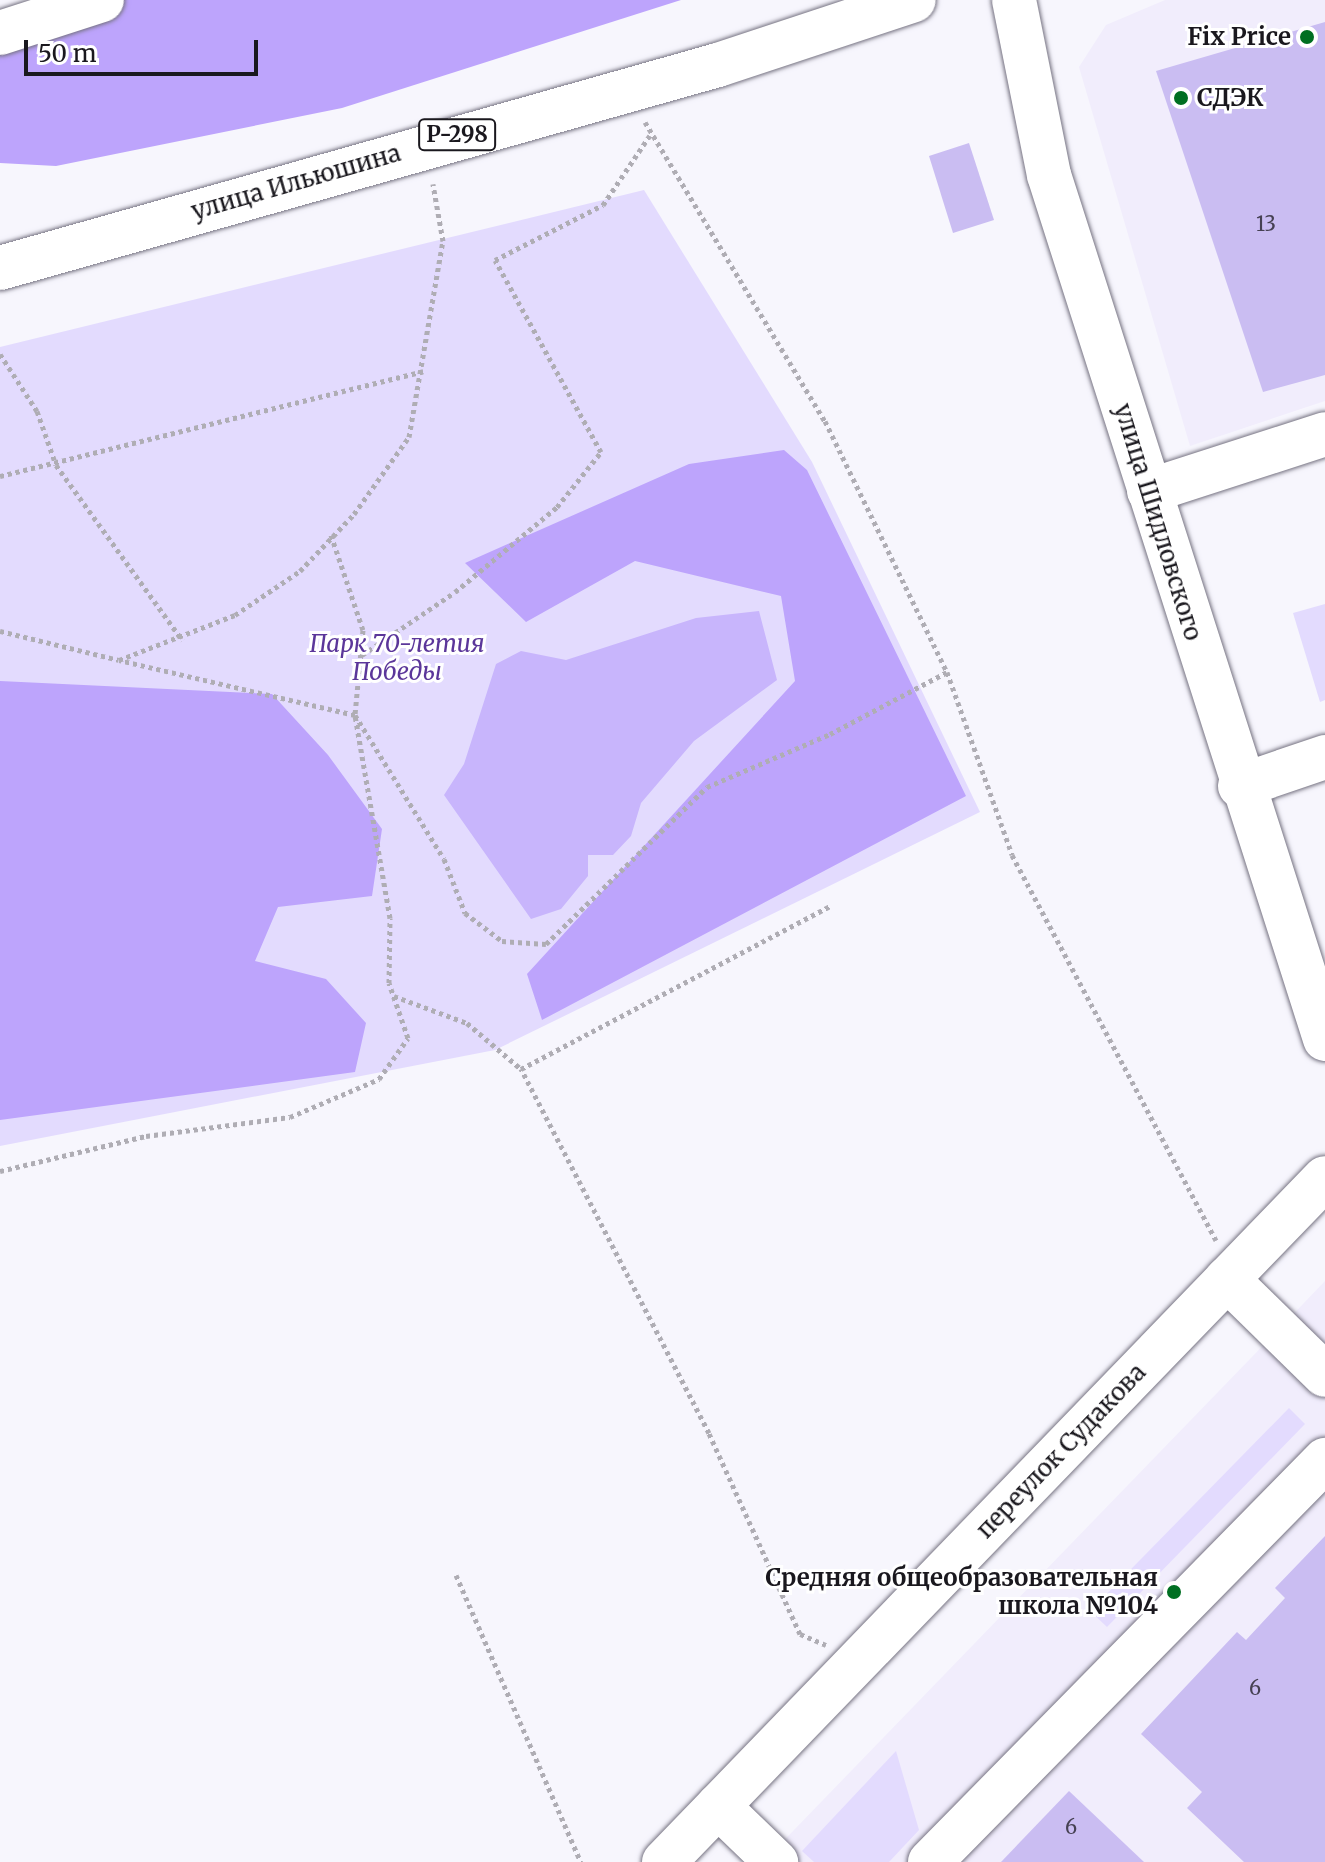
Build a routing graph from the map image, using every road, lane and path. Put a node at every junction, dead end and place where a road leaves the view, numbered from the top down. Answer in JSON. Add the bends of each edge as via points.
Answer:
{"nodes":[{"id":1,"x":102,"y":0,"type":"edge"},
{"id":2,"x":914,"y":0,"type":"edge"},
{"id":3,"x":1014,"y":0,"type":"edge"},
{"id":4,"x":0,"y":33,"type":"edge"},
{"id":5,"x":634,"y":89,"type":"junction"},
{"id":6,"x":650,"y":135,"type":"junction"},
{"id":7,"x":426,"y":144,"type":"junction"},
{"id":8,"x":0,"y":268,"type":"edge"},
{"id":9,"x":0,"y":354,"type":"edge"},
{"id":10,"x":423,"y":371,"type":"junction"},
{"id":11,"x":1325,"y":434,"type":"edge"},
{"id":12,"x":56,"y":465,"type":"junction"},
{"id":13,"x":0,"y":476,"type":"edge"},
{"id":14,"x":1149,"y":491,"type":"junction"},
{"id":15,"x":331,"y":535,"type":"junction"},
{"id":16,"x":0,"y":631,"type":"edge"},
{"id":17,"x":182,"y":640,"type":"junction"},
{"id":18,"x":361,"y":656,"type":"junction"},
{"id":19,"x":119,"y":660,"type":"junction"},
{"id":20,"x":947,"y":672,"type":"junction"},
{"id":21,"x":355,"y":715,"type":"junction"},
{"id":22,"x":1325,"y":757,"type":"edge"},
{"id":23,"x":1240,"y":786,"type":"junction"},
{"id":24,"x":830,"y":906,"type":"dead end"},
{"id":25,"x":393,"y":995,"type":"junction"},
{"id":26,"x":1324,"y":1035,"type":"edge"},
{"id":27,"x":521,"y":1069,"type":"junction"},
{"id":28,"x":0,"y":1171,"type":"edge"},
{"id":29,"x":1325,"y":1178,"type":"edge"},
{"id":30,"x":1230,"y":1275,"type":"junction"},
{"id":31,"x":1325,"y":1375,"type":"edge"},
{"id":32,"x":1325,"y":1460,"type":"edge"},
{"id":33,"x":456,"y":1575,"type":"dead end"},
{"id":34,"x":861,"y":1658,"type":"junction"},
{"id":35,"x":718,"y":1806,"type":"junction"},
{"id":36,"x":581,"y":1862,"type":"edge"},
{"id":37,"x":664,"y":1862,"type":"edge"},
{"id":38,"x":776,"y":1862,"type":"edge"},
{"id":39,"x":930,"y":1862,"type":"edge"}],
"edges":[{"from":1,"to":4,"type":"main road"},
{"from":2,"to":5,"type":"main road","name":"улица Ильюшина","number":"Р-298"},
{"from":3,"to":14,"type":"main road","name":"улица Шидловского","via":[[1049,175]]},
{"from":5,"to":6,"type":"path"},
{"from":5,"to":7,"type":"main road","name":"улица Ильюшина","number":"Р-298"},
{"from":6,"to":18,"type":"path","via":[[603,205],[495,260],[601,452],[557,507],[455,592]]},
{"from":6,"to":20,"type":"path","via":[[825,421]]},
{"from":7,"to":8,"type":"main road","name":"улица Ильюшина","number":"Р-298"},
{"from":7,"to":10,"type":"path","via":[[443,241]]},
{"from":9,"to":12,"type":"path","via":[[37,411]]},
{"from":10,"to":12,"type":"path"},
{"from":10,"to":15,"type":"path","via":[[409,437]]},
{"from":11,"to":14,"type":"main road"},
{"from":12,"to":13,"type":"path"},
{"from":12,"to":17,"type":"path"},
{"from":14,"to":23,"type":"main road","name":"улица Шидловского"},
{"from":15,"to":17,"type":"path","via":[[300,571]]},
{"from":15,"to":18,"type":"path","via":[[363,630]]},
{"from":16,"to":19,"type":"path"},
{"from":17,"to":19,"type":"path"},
{"from":18,"to":21,"type":"path"},
{"from":19,"to":21,"type":"path"},
{"from":20,"to":21,"type":"path","via":[[830,734],[707,787],[546,944],[502,941],[465,913],[444,859]]},
{"from":20,"to":30,"type":"path","via":[[1012,855]]},
{"from":21,"to":25,"type":"path","via":[[390,918]]},
{"from":22,"to":23,"type":"main road"},
{"from":23,"to":26,"type":"main road","name":"улица Шидловского"},
{"from":24,"to":27,"type":"path"},
{"from":25,"to":27,"type":"path","via":[[467,1023]]},
{"from":25,"to":28,"type":"path","via":[[408,1038],[379,1079],[290,1117],[146,1136]]},
{"from":27,"to":34,"type":"path","via":[[709,1433],[800,1634]]},
{"from":29,"to":30,"type":"main road","name":"переулок Судакова"},
{"from":30,"to":31,"type":"main road"},
{"from":30,"to":34,"type":"main road","name":"переулок Судакова"},
{"from":32,"to":39,"type":"main road"},
{"from":33,"to":36,"type":"path"},
{"from":34,"to":35,"type":"main road","name":"переулок Судакова"},
{"from":35,"to":37,"type":"main road","name":"переулок Судакова"},
{"from":35,"to":38,"type":"main road"}]}
